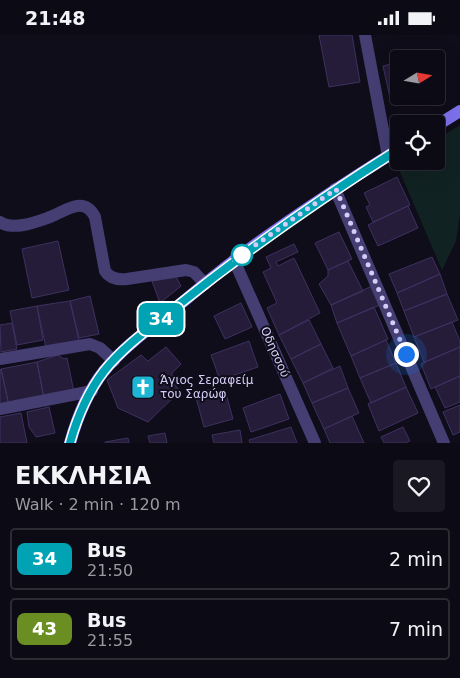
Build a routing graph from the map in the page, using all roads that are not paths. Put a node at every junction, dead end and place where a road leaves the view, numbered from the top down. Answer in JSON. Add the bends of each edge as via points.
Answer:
{"nodes":[{"id":1,"x":365,"y":35,"type":"edge"},
{"id":2,"x":460,"y":111,"type":"edge"},
{"id":3,"x":445,"y":120,"type":"edge"},
{"id":4,"x":388,"y":156,"type":"joint"},
{"id":5,"x":336,"y":189,"type":"junction"},
{"id":6,"x":0,"y":222,"type":"edge"},
{"id":7,"x":234,"y":260,"type":"junction"},
{"id":8,"x":205,"y":284,"type":"junction"},
{"id":9,"x":0,"y":359,"type":"edge"},
{"id":10,"x":114,"y":361,"type":"junction"},
{"id":11,"x":92,"y":391,"type":"junction"},
{"id":12,"x":0,"y":409,"type":"edge"},
{"id":13,"x":70,"y":443,"type":"edge"},
{"id":14,"x":315,"y":443,"type":"edge"},
{"id":15,"x":444,"y":443,"type":"edge"}],
"edges":[{"from":1,"to":4,"type":"street"},
{"from":2,"to":3,"type":"street"},
{"from":4,"to":5,"type":"street"},
{"from":5,"to":7,"type":"street"},
{"from":5,"to":15,"type":"street"},
{"from":6,"to":8,"type":"street","via":[[12,226],[85,206],[95,217],[105,271],[110,277],[119,280],[186,270],[194,272]]},
{"from":7,"to":8,"type":"street"},
{"from":7,"to":14,"type":"street","name":"Οδησσού"},
{"from":8,"to":10,"type":"street"},
{"from":9,"to":10,"type":"street","via":[[90,344],[100,348]]},
{"from":10,"to":11,"type":"street"},
{"from":11,"to":12,"type":"street"},
{"from":11,"to":13,"type":"street"}]}
